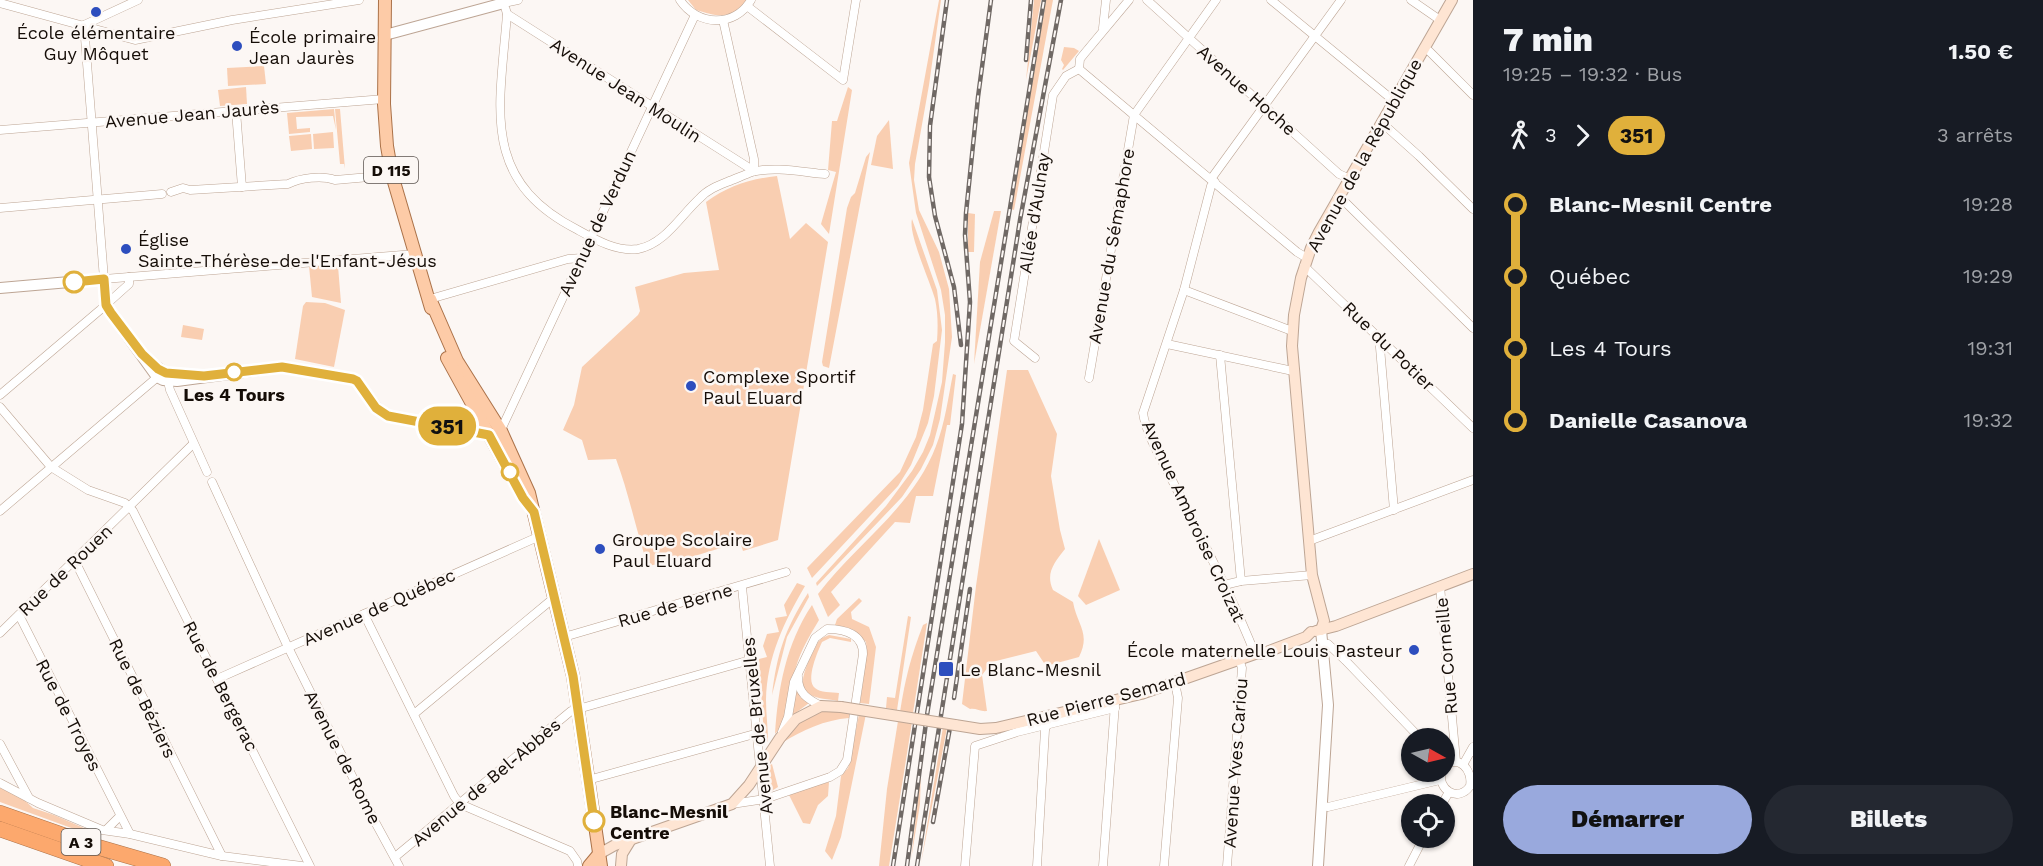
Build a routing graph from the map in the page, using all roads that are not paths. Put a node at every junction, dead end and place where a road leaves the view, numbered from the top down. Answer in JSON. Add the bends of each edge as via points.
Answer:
{"nodes":[{"id":1,"x":138,"y":0,"type":"edge"},
{"id":2,"x":359,"y":0,"type":"edge"},
{"id":3,"x":385,"y":0,"type":"edge"},
{"id":4,"x":518,"y":0,"type":"edge"},
{"id":5,"x":680,"y":0,"type":"edge"},
{"id":6,"x":856,"y":0,"type":"edge"},
{"id":7,"x":1106,"y":0,"type":"edge"},
{"id":8,"x":1129,"y":0,"type":"edge"},
{"id":9,"x":1147,"y":0,"type":"edge"},
{"id":10,"x":1216,"y":0,"type":"edge"},
{"id":11,"x":1271,"y":0,"type":"edge"},
{"id":12,"x":1341,"y":0,"type":"edge"},
{"id":13,"x":1411,"y":0,"type":"edge"},
{"id":14,"x":1452,"y":0,"type":"edge"},
{"id":15,"x":0,"y":3,"type":"edge"},
{"id":16,"x":749,"y":3,"type":"edge"},
{"id":17,"x":505,"y":4,"type":"edge"},
{"id":18,"x":694,"y":15,"type":"junction"},
{"id":19,"x":723,"y":20,"type":"junction"},
{"id":20,"x":1440,"y":20,"type":"junction"},
{"id":21,"x":84,"y":25,"type":"junction"},
{"id":22,"x":1102,"y":30,"type":"junction"},
{"id":23,"x":385,"y":35,"type":"junction"},
{"id":24,"x":1314,"y":36,"type":"junction"},
{"id":25,"x":1189,"y":38,"type":"junction"},
{"id":26,"x":1423,"y":49,"type":"junction"},
{"id":27,"x":1079,"y":69,"type":"junction"},
{"id":28,"x":1473,"y":95,"type":"edge"},
{"id":29,"x":384,"y":99,"type":"junction"},
{"id":30,"x":1394,"y":101,"type":"junction"},
{"id":31,"x":1264,"y":105,"type":"junction"},
{"id":32,"x":651,"y":107,"type":"junction"},
{"id":33,"x":236,"y":111,"type":"junction"},
{"id":34,"x":1134,"y":115,"type":"junction"},
{"id":35,"x":91,"y":122,"type":"junction"},
{"id":36,"x":1381,"y":122,"type":"junction"},
{"id":37,"x":0,"y":130,"type":"edge"},
{"id":38,"x":754,"y":171,"type":"junction"},
{"id":39,"x":825,"y":174,"type":"dead end"},
{"id":40,"x":392,"y":175,"type":"junction"},
{"id":41,"x":1348,"y":178,"type":"junction"},
{"id":42,"x":1213,"y":181,"type":"junction"},
{"id":43,"x":242,"y":187,"type":"junction"},
{"id":44,"x":171,"y":192,"type":"dead end"},
{"id":45,"x":162,"y":194,"type":"dead end"},
{"id":46,"x":1337,"y":198,"type":"junction"},
{"id":47,"x":98,"y":199,"type":"junction"},
{"id":48,"x":0,"y":208,"type":"edge"},
{"id":49,"x":1473,"y":209,"type":"edge"},
{"id":50,"x":591,"y":237,"type":"junction"},
{"id":51,"x":415,"y":254,"type":"junction"},
{"id":52,"x":582,"y":258,"type":"junction"},
{"id":53,"x":1306,"y":262,"type":"junction"},
{"id":54,"x":129,"y":277,"type":"junction"},
{"id":55,"x":104,"y":279,"type":"junction"},
{"id":56,"x":0,"y":288,"type":"edge"},
{"id":57,"x":1184,"y":290,"type":"junction"},
{"id":58,"x":430,"y":299,"type":"junction"},
{"id":59,"x":106,"y":305,"type":"junction"},
{"id":60,"x":1473,"y":328,"type":"edge"},
{"id":61,"x":1292,"y":331,"type":"junction"},
{"id":62,"x":1379,"y":336,"type":"junction"},
{"id":63,"x":1167,"y":344,"type":"junction"},
{"id":64,"x":1220,"y":355,"type":"junction"},
{"id":65,"x":1035,"y":358,"type":"dead end"},
{"id":66,"x":1293,"y":371,"type":"junction"},
{"id":67,"x":162,"y":375,"type":"junction"},
{"id":68,"x":1089,"y":378,"type":"dead end"},
{"id":69,"x":0,"y":395,"type":"edge"},
{"id":70,"x":0,"y":407,"type":"edge"},
{"id":71,"x":482,"y":421,"type":"junction"},
{"id":72,"x":457,"y":428,"type":"junction"},
{"id":73,"x":1473,"y":428,"type":"edge"},
{"id":74,"x":495,"y":433,"type":"junction"},
{"id":75,"x":193,"y":444,"type":"junction"},
{"id":76,"x":51,"y":467,"type":"junction"},
{"id":77,"x":207,"y":472,"type":"dead end"},
{"id":78,"x":1473,"y":480,"type":"edge"},
{"id":79,"x":212,"y":482,"type":"dead end"},
{"id":80,"x":129,"y":506,"type":"junction"},
{"id":81,"x":1394,"y":510,"type":"junction"},
{"id":82,"x":0,"y":511,"type":"edge"},
{"id":83,"x":534,"y":512,"type":"junction"},
{"id":84,"x":540,"y":536,"type":"junction"},
{"id":85,"x":1309,"y":541,"type":"junction"},
{"id":86,"x":75,"y":561,"type":"junction"},
{"id":87,"x":786,"y":572,"type":"dead end"},
{"id":88,"x":1473,"y":574,"type":"edge"},
{"id":89,"x":1312,"y":575,"type":"junction"},
{"id":90,"x":1241,"y":580,"type":"junction"},
{"id":91,"x":1224,"y":585,"type":"junction"},
{"id":92,"x":742,"y":586,"type":"junction"},
{"id":93,"x":1440,"y":586,"type":"junction"},
{"id":94,"x":555,"y":597,"type":"junction"},
{"id":95,"x":364,"y":614,"type":"junction"},
{"id":96,"x":19,"y":615,"type":"junction"},
{"id":97,"x":1318,"y":630,"type":"junction"},
{"id":98,"x":0,"y":633,"type":"edge"},
{"id":99,"x":564,"y":637,"type":"junction"},
{"id":100,"x":1321,"y":643,"type":"junction"},
{"id":101,"x":288,"y":647,"type":"junction"},
{"id":102,"x":1255,"y":654,"type":"junction"},
{"id":103,"x":1239,"y":659,"type":"junction"},
{"id":104,"x":750,"y":660,"type":"junction"},
{"id":105,"x":798,"y":673,"type":"junction"},
{"id":106,"x":217,"y":679,"type":"junction"},
{"id":107,"x":1175,"y":683,"type":"junction"},
{"id":108,"x":1115,"y":704,"type":"junction"},
{"id":109,"x":821,"y":706,"type":"junction"},
{"id":110,"x":578,"y":709,"type":"junction"},
{"id":111,"x":414,"y":714,"type":"junction"},
{"id":112,"x":1047,"y":724,"type":"junction"},
{"id":113,"x":1410,"y":728,"type":"edge"},
{"id":114,"x":758,"y":733,"type":"junction"},
{"id":115,"x":780,"y":738,"type":"junction"},
{"id":116,"x":0,"y":744,"type":"edge"},
{"id":117,"x":1473,"y":747,"type":"edge"},
{"id":118,"x":1460,"y":762,"type":"junction"},
{"id":119,"x":1455,"y":764,"type":"edge"},
{"id":120,"x":761,"y":765,"type":"junction"},
{"id":121,"x":14,"y":771,"type":"junction"},
{"id":122,"x":588,"y":780,"type":"junction"},
{"id":123,"x":1432,"y":782,"type":"edge"},
{"id":124,"x":1441,"y":782,"type":"edge"},
{"id":125,"x":0,"y":783,"type":"edge"},
{"id":126,"x":11,"y":787,"type":"junction"},
{"id":127,"x":1471,"y":790,"type":"edge"},
{"id":128,"x":1449,"y":792,"type":"joint"},
{"id":129,"x":30,"y":799,"type":"junction"},
{"id":130,"x":765,"y":799,"type":"junction"},
{"id":131,"x":460,"y":804,"type":"junction"},
{"id":132,"x":732,"y":804,"type":"junction"},
{"id":133,"x":1322,"y":806,"type":"junction"},
{"id":134,"x":0,"y":813,"type":"edge"},
{"id":135,"x":120,"y":816,"type":"junction"},
{"id":136,"x":0,"y":829,"type":"edge"},
{"id":137,"x":106,"y":830,"type":"junction"},
{"id":138,"x":130,"y":834,"type":"junction"},
{"id":139,"x":211,"y":835,"type":"junction"},
{"id":140,"x":630,"y":841,"type":"junction"},
{"id":141,"x":1418,"y":848,"type":"edge"},
{"id":142,"x":207,"y":852,"type":"junction"},
{"id":143,"x":222,"y":856,"type":"junction"},
{"id":144,"x":395,"y":857,"type":"junction"},
{"id":145,"x":599,"y":860,"type":"edge"},
{"id":146,"x":85,"y":862,"type":"edge"},
{"id":147,"x":106,"y":866,"type":"edge"},
{"id":148,"x":163,"y":866,"type":"edge"},
{"id":149,"x":302,"y":866,"type":"edge"},
{"id":150,"x":310,"y":866,"type":"edge"},
{"id":151,"x":399,"y":866,"type":"edge"},
{"id":152,"x":578,"y":866,"type":"edge"},
{"id":153,"x":589,"y":866,"type":"edge"},
{"id":154,"x":607,"y":866,"type":"edge"},
{"id":155,"x":621,"y":866,"type":"edge"},
{"id":156,"x":770,"y":866,"type":"edge"},
{"id":157,"x":965,"y":866,"type":"edge"},
{"id":158,"x":1037,"y":866,"type":"edge"},
{"id":159,"x":1103,"y":866,"type":"edge"},
{"id":160,"x":1164,"y":866,"type":"edge"},
{"id":161,"x":1227,"y":866,"type":"edge"},
{"id":162,"x":1318,"y":866,"type":"edge"},
{"id":163,"x":1408,"y":866,"type":"edge"}],
"edges":[{"from":1,"to":21,"type":"street"},
{"from":2,"to":21,"type":"street","via":[[135,40]]},
{"from":3,"to":23,"type":"main road","number":"D 115"},
{"from":4,"to":17,"type":"street"},
{"from":5,"to":18,"type":"street"},
{"from":6,"to":16,"type":"street","via":[[843,80]]},
{"from":7,"to":22,"type":"street"},
{"from":8,"to":22,"type":"street"},
{"from":9,"to":25,"type":"street","name":"Avenue Hoche"},
{"from":10,"to":25,"type":"street"},
{"from":11,"to":24,"type":"street"},
{"from":12,"to":24,"type":"street","name":"Avenue Ambroise Croizat"},
{"from":13,"to":20,"type":"street"},
{"from":14,"to":20,"type":"main road","name":"Avenue de la République"},
{"from":15,"to":21,"type":"street"},
{"from":16,"to":19,"type":"street","via":[[743,12]]},
{"from":17,"to":23,"type":"street"},
{"from":17,"to":32,"type":"street","name":"Avenue Jean Moulin"},
{"from":17,"to":50,"type":"street","via":[[500,88],[506,157],[521,186],[535,201],[552,216]]},
{"from":18,"to":19,"type":"street"},
{"from":18,"to":32,"type":"street","name":"Avenue de Verdun"},
{"from":19,"to":38,"type":"street"},
{"from":20,"to":26,"type":"main road","name":"Avenue de la République"},
{"from":21,"to":35,"type":"street"},
{"from":22,"to":27,"type":"street","via":[[1080,59]]},
{"from":23,"to":29,"type":"main road","number":"D 115"},
{"from":24,"to":30,"type":"street"},
{"from":24,"to":31,"type":"street","name":"Avenue Ambroise Croizat"},
{"from":25,"to":31,"type":"street","name":"Avenue Hoche"},
{"from":25,"to":34,"type":"street"},
{"from":26,"to":28,"type":"street"},
{"from":26,"to":30,"type":"main road","name":"Avenue de la République"},
{"from":27,"to":34,"type":"street","name":"Rue du Potier"},
{"from":27,"to":65,"type":"street","name":"Allée d'Aulnay","via":[[1066,76],[1053,95],[1014,341]]},
{"from":29,"to":33,"type":"street","name":"Avenue Jean Jaurès"},
{"from":29,"to":40,"type":"main road","number":"D 115"},
{"from":30,"to":36,"type":"main road","name":"Avenue de la République"},
{"from":31,"to":41,"type":"street","name":"Avenue Hoche"},
{"from":31,"to":42,"type":"street","name":"Avenue Ambroise Croizat"},
{"from":32,"to":38,"type":"street","name":"Avenue Jean Moulin"},
{"from":32,"to":50,"type":"street","name":"Avenue de Verdun"},
{"from":33,"to":35,"type":"street","name":"Avenue Jean Jaurès"},
{"from":33,"to":43,"type":"street"},
{"from":34,"to":42,"type":"street","name":"Rue du Potier"},
{"from":34,"to":68,"type":"street","name":"Avenue du Sémaphore"},
{"from":35,"to":37,"type":"street","name":"Avenue Jean Jaurès"},
{"from":35,"to":47,"type":"street"},
{"from":36,"to":41,"type":"main road","name":"Avenue de la République"},
{"from":36,"to":49,"type":"street"},
{"from":38,"to":39,"type":"street"},
{"from":38,"to":50,"type":"street","via":[[701,196],[662,238],[651,244],[638,249],[618,248]]},
{"from":40,"to":43,"type":"street"},
{"from":40,"to":51,"type":"main road","number":"D 115"},
{"from":41,"to":46,"type":"main road","name":"Avenue de la République"},
{"from":42,"to":53,"type":"street","name":"Rue du Potier"},
{"from":42,"to":57,"type":"street","name":"Avenue Ambroise Croizat"},
{"from":43,"to":44,"type":"street","via":[[183,188]]},
{"from":45,"to":47,"type":"street"},
{"from":46,"to":53,"type":"main road","name":"Avenue de la République"},
{"from":46,"to":60,"type":"street"},
{"from":47,"to":48,"type":"street"},
{"from":47,"to":55,"type":"street"},
{"from":50,"to":52,"type":"street","name":"Avenue de Verdun"},
{"from":51,"to":54,"type":"street"},
{"from":51,"to":58,"type":"main road","number":"D 115"},
{"from":52,"to":58,"type":"street"},
{"from":52,"to":74,"type":"street","name":"Avenue de Verdun"},
{"from":53,"to":61,"type":"main road","name":"Avenue de la République"},
{"from":53,"to":62,"type":"street","name":"Rue du Potier"},
{"from":54,"to":55,"type":"street"},
{"from":54,"to":59,"type":"street","via":[[129,284]]},
{"from":55,"to":56,"type":"street"},
{"from":55,"to":59,"type":"street"},
{"from":57,"to":61,"type":"street"},
{"from":57,"to":63,"type":"street","name":"Avenue Ambroise Croizat"},
{"from":58,"to":71,"type":"main road","number":"D 115","via":[[442,347]]},
{"from":58,"to":74,"type":"main road","number":"D 115"},
{"from":59,"to":67,"type":"street"},
{"from":59,"to":69,"type":"street"},
{"from":61,"to":66,"type":"main road","name":"Avenue de la République"},
{"from":62,"to":73,"type":"street","name":"Rue du Potier"},
{"from":62,"to":81,"type":"street"},
{"from":63,"to":64,"type":"street"},
{"from":63,"to":91,"type":"street","name":"Avenue Ambroise Croizat","via":[[1143,413],[1144,421]]},
{"from":64,"to":66,"type":"street"},
{"from":64,"to":90,"type":"street"},
{"from":66,"to":85,"type":"main road","name":"Avenue de la République"},
{"from":67,"to":72,"type":"street","via":[[204,376],[282,367],[353,379],[376,408],[388,416]]},
{"from":67,"to":75,"type":"street"},
{"from":67,"to":76,"type":"street"},
{"from":70,"to":76,"type":"street"},
{"from":71,"to":72,"type":"street"},
{"from":71,"to":74,"type":"main road","number":"D 115"},
{"from":72,"to":74,"type":"street"},
{"from":74,"to":83,"type":"main road","number":"D 115","via":[[523,498]]},
{"from":74,"to":83,"type":"main road","number":"D 115","via":[[522,477]]},
{"from":75,"to":77,"type":"street"},
{"from":75,"to":80,"type":"street","name":"Rue de Rouen"},
{"from":76,"to":80,"type":"street","via":[[88,490]]},
{"from":76,"to":82,"type":"street"},
{"from":78,"to":81,"type":"street"},
{"from":79,"to":101,"type":"street","name":"Avenue de Rome"},
{"from":80,"to":86,"type":"street","name":"Rue de Rouen"},
{"from":80,"to":106,"type":"street","name":"Rue de Bergerac"},
{"from":81,"to":85,"type":"street"},
{"from":83,"to":84,"type":"main road","number":"D 115"},
{"from":84,"to":94,"type":"main road","number":"D 115"},
{"from":84,"to":95,"type":"street","name":"Avenue de Québec"},
{"from":85,"to":89,"type":"main road","name":"Avenue de la République"},
{"from":86,"to":96,"type":"street","name":"Rue de Rouen"},
{"from":86,"to":139,"type":"street","name":"Rue de Béziers"},
{"from":87,"to":92,"type":"street","name":"Rue de Berne"},
{"from":88,"to":93,"type":"main road","name":"Rue Pierre Semard"},
{"from":89,"to":90,"type":"street"},
{"from":89,"to":97,"type":"main road","name":"Avenue de la République","via":[[1319,603]]},
{"from":90,"to":91,"type":"street"},
{"from":91,"to":102,"type":"street","name":"Avenue Ambroise Croizat"},
{"from":92,"to":99,"type":"street","name":"Rue de Berne"},
{"from":92,"to":104,"type":"street","name":"Avenue de Bruxelles"},
{"from":93,"to":97,"type":"main road","name":"Rue Pierre Semard"},
{"from":93,"to":118,"type":"street","name":"Rue Corneille"},
{"from":94,"to":99,"type":"main road","number":"D 115"},
{"from":94,"to":111,"type":"street"},
{"from":95,"to":101,"type":"street","name":"Avenue de Québec"},
{"from":95,"to":111,"type":"street"},
{"from":96,"to":98,"type":"street","name":"Rue de Rouen"},
{"from":96,"to":135,"type":"street","name":"Rue de Troyes"},
{"from":97,"to":100,"type":"street"},
{"from":97,"to":102,"type":"main road","name":"Rue Pierre Semard"},
{"from":99,"to":110,"type":"main road","number":"D 115"},
{"from":100,"to":113,"type":"street","via":[[1340,654]]},
{"from":100,"to":133,"type":"street","via":[[1328,705]]},
{"from":101,"to":106,"type":"street","name":"Avenue de Québec"},
{"from":101,"to":144,"type":"street","name":"Avenue de Rome"},
{"from":102,"to":103,"type":"main road","name":"Rue Pierre Semard"},
{"from":103,"to":107,"type":"main road","name":"Rue Pierre Semard"},
{"from":103,"to":161,"type":"street","name":"Avenue Yves Cariou","via":[[1242,668]]},
{"from":104,"to":110,"type":"street","name":"Avenue de Bel-Abbès"},
{"from":104,"to":114,"type":"street","name":"Avenue de Bruxelles"},
{"from":105,"to":109,"type":"street","via":[[801,692]]},
{"from":105,"to":115,"type":"street"},
{"from":105,"to":130,"type":"street","via":[[822,631],[852,633],[861,642],[863,654],[844,768],[830,777]]},
{"from":106,"to":150,"type":"street","name":"Rue de Bergerac"},
{"from":107,"to":108,"type":"main road","name":"Rue Pierre Semard"},
{"from":107,"to":160,"type":"street","via":[[1178,699]]},
{"from":108,"to":109,"type":"main road","name":"Rue Pierre Semard","bridge":true,"via":[[980,729]]},
{"from":108,"to":112,"type":"street","name":"Rue Pierre Semard"},
{"from":108,"to":159,"type":"street"},
{"from":109,"to":115,"type":"main road","via":[[796,719]]},
{"from":110,"to":122,"type":"main road","number":"D 115"},
{"from":110,"to":131,"type":"street","name":"Avenue de Bel-Abbès"},
{"from":111,"to":131,"type":"street"},
{"from":112,"to":157,"type":"street","name":"Rue Pierre Semard","via":[[975,746]]},
{"from":112,"to":158,"type":"street"},
{"from":114,"to":120,"type":"street","name":"Avenue de Bruxelles"},
{"from":114,"to":122,"type":"street"},
{"from":115,"to":120,"type":"main road"},
{"from":116,"to":121,"type":"street"},
{"from":117,"to":118,"type":"street"},
{"from":118,"to":119,"type":"street"},
{"from":118,"to":127,"type":"street","via":[[1472,771]]},
{"from":120,"to":130,"type":"street","name":"Avenue de Bruxelles"},
{"from":120,"to":132,"type":"main road"},
{"from":121,"to":126,"type":"street"},
{"from":121,"to":129,"type":"street"},
{"from":122,"to":145,"type":"main road","number":"D 115"},
{"from":123,"to":133,"type":"street"},
{"from":124,"to":128,"type":"street"},
{"from":125,"to":126,"type":"street"},
{"from":126,"to":129,"type":"street"},
{"from":127,"to":128,"type":"street"},
{"from":129,"to":137,"type":"street"},
{"from":130,"to":132,"type":"street"},
{"from":130,"to":156,"type":"street","name":"Avenue de Bruxelles"},
{"from":131,"to":144,"type":"street","name":"Avenue de Bel-Abbès"},
{"from":131,"to":152,"type":"street","via":[[570,850]]},
{"from":132,"to":140,"type":"main road"},
{"from":133,"to":162,"type":"street"},
{"from":134,"to":148,"type":"highway","number":"A 3"},
{"from":135,"to":137,"type":"street"},
{"from":135,"to":138,"type":"street","name":"Rue de Troyes"},
{"from":136,"to":146,"type":"highway","number":"A 3"},
{"from":137,"to":138,"type":"street"},
{"from":138,"to":142,"type":"street"},
{"from":139,"to":142,"type":"street"},
{"from":139,"to":143,"type":"street","name":"Rue de Béziers"},
{"from":140,"to":145,"type":"main road","via":[[615,846]]},
{"from":140,"to":155,"type":"main road","via":[[622,854]]},
{"from":141,"to":163,"type":"street"},
{"from":142,"to":143,"type":"street"},
{"from":143,"to":149,"type":"street"},
{"from":144,"to":151,"type":"street","name":"Avenue de Rome"},
{"from":145,"to":153,"type":"main road"},
{"from":145,"to":154,"type":"main road","number":"D 115"},
{"from":146,"to":147,"type":"highway","number":"A 3"}]}
